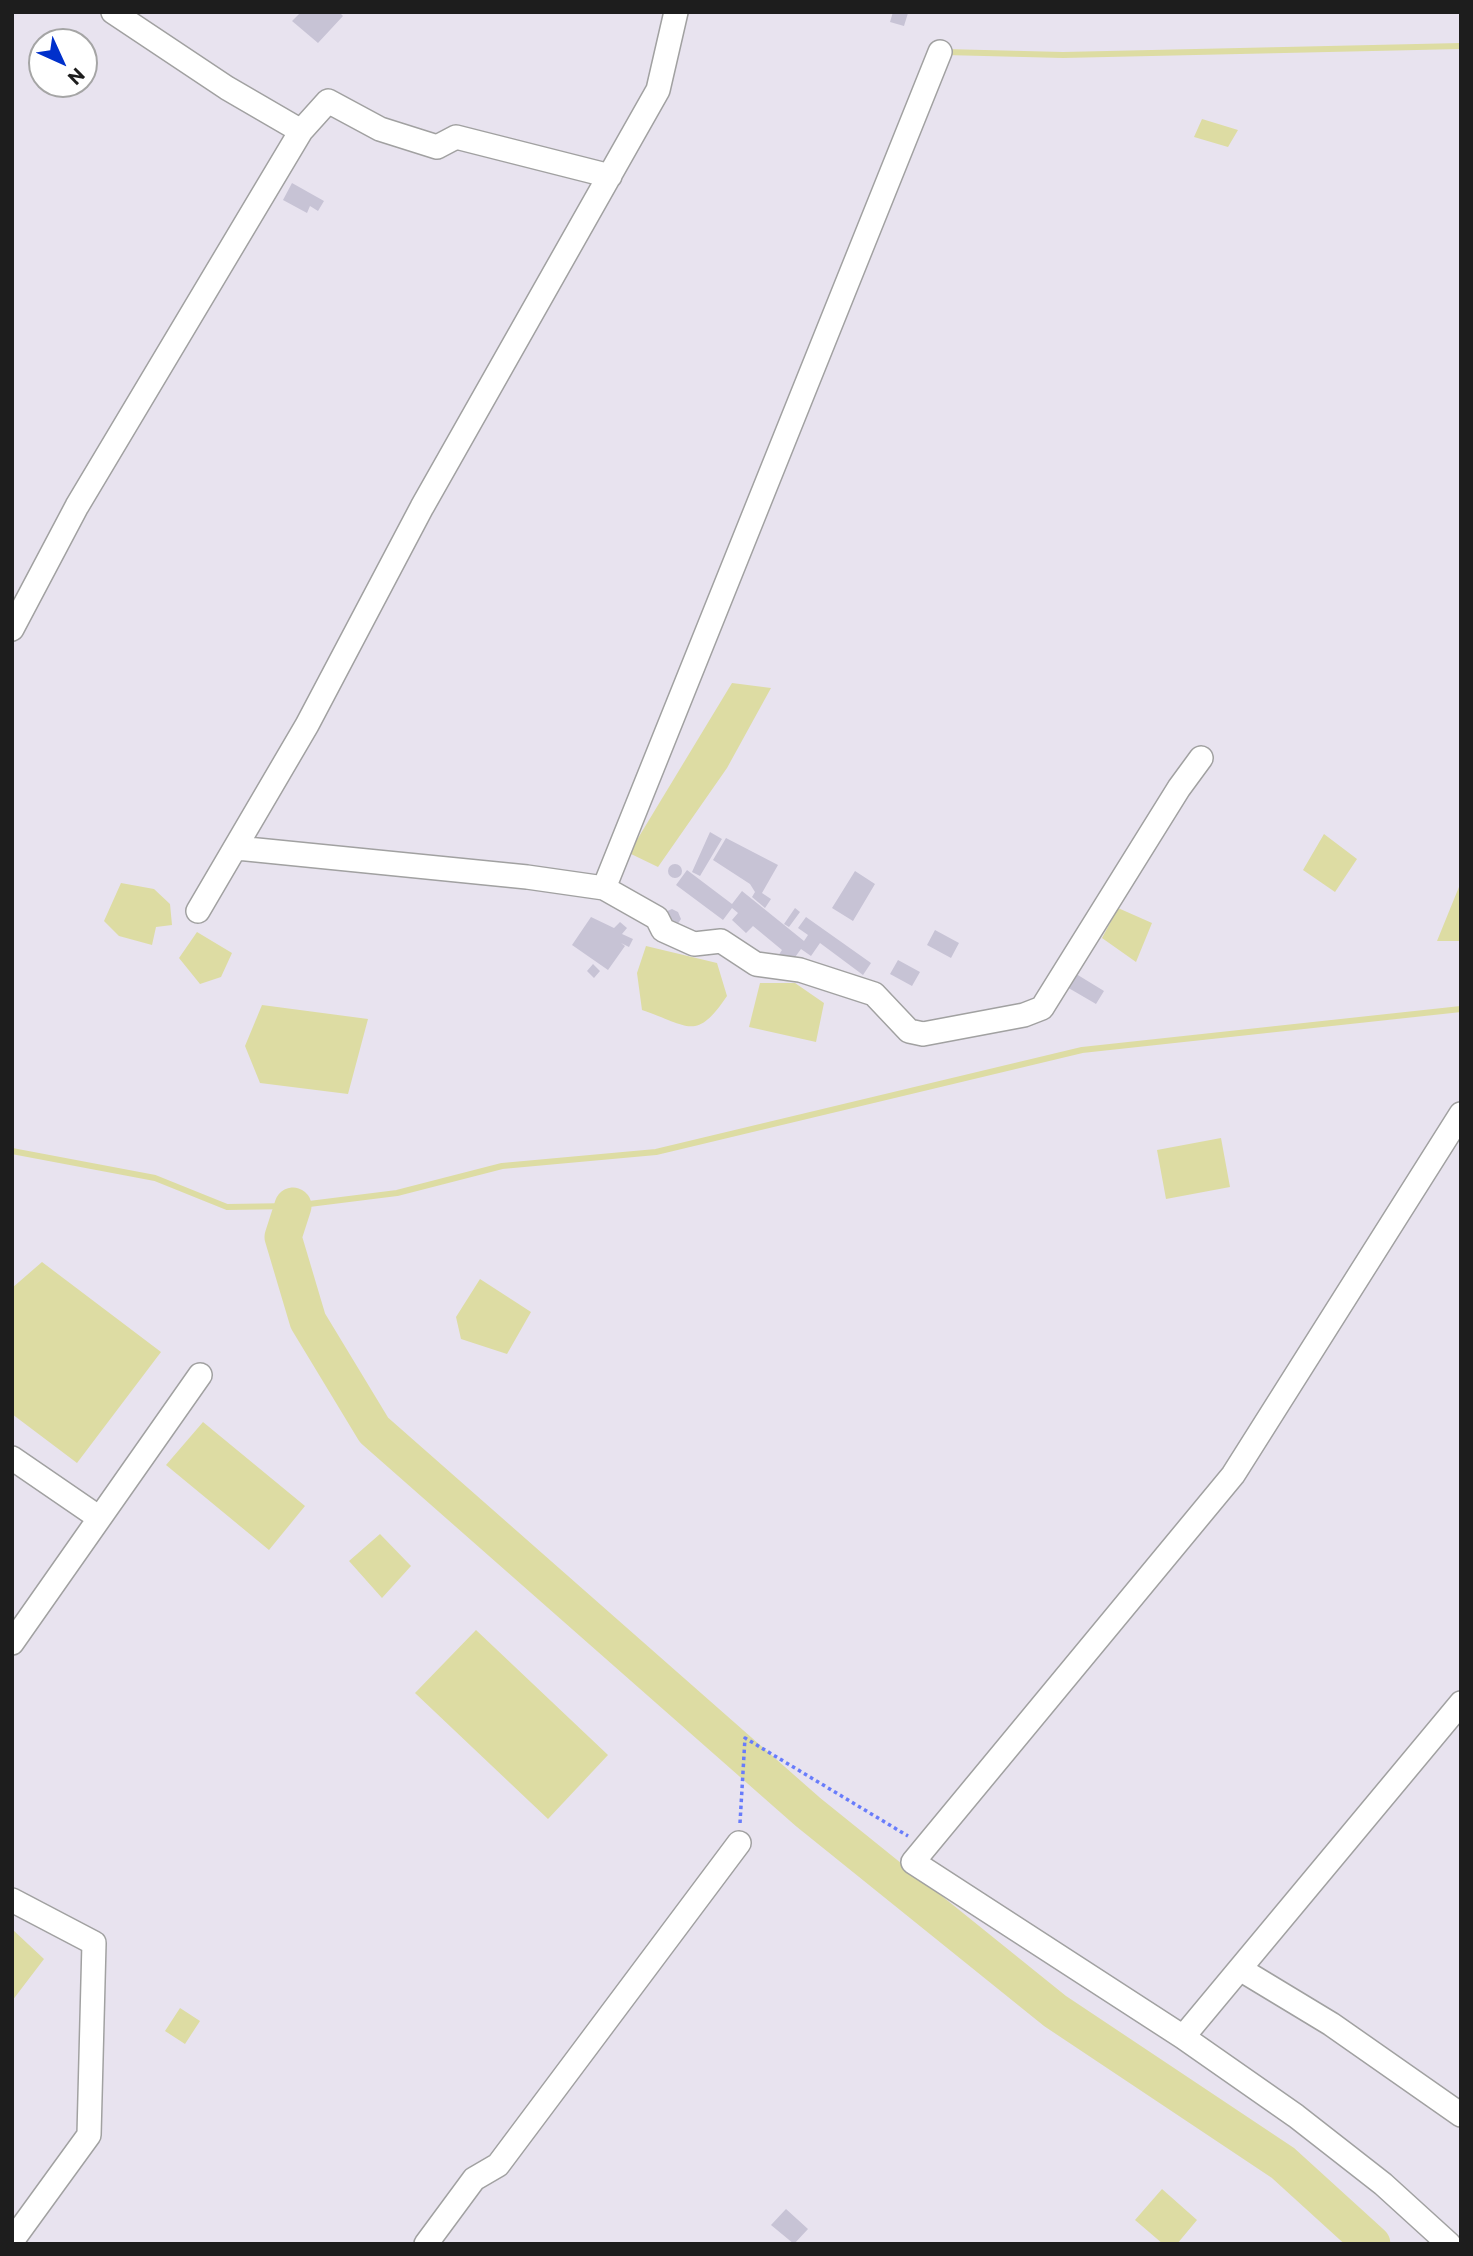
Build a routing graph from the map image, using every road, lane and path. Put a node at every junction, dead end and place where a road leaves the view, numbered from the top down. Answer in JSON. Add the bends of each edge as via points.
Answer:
{"nodes":[{"id":1,"x":113,"y":12,"type":"edge"},
{"id":2,"x":676,"y":12,"type":"edge"},
{"id":3,"x":940,"y":52,"type":"dead end"},
{"id":4,"x":301,"y":131,"type":"junction"},
{"id":5,"x":611,"y":176,"type":"junction"},
{"id":6,"x":12,"y":629,"type":"edge"},
{"id":7,"x":1201,"y":758,"type":"dead end"},
{"id":8,"x":237,"y":848,"type":"junction"},
{"id":9,"x":604,"y":888,"type":"junction"},
{"id":10,"x":198,"y":911,"type":"dead end"},
{"id":11,"x":1461,"y":1114,"type":"edge"},
{"id":12,"x":200,"y":1375,"type":"dead end"},
{"id":13,"x":12,"y":1458,"type":"edge"},
{"id":14,"x":99,"y":1517,"type":"junction"},
{"id":15,"x":12,"y":1643,"type":"edge"},
{"id":16,"x":1461,"y":1703,"type":"edge"},
{"id":17,"x":739,"y":1843,"type":"joint"},
{"id":18,"x":926,"y":1847,"type":"junction"},
{"id":19,"x":12,"y":1900,"type":"edge"},
{"id":20,"x":1240,"y":1969,"type":"junction"},
{"id":21,"x":1184,"y":2037,"type":"junction"},
{"id":22,"x":1461,"y":2115,"type":"edge"},
{"id":23,"x":12,"y":2241,"type":"edge"},
{"id":24,"x":426,"y":2244,"type":"edge"},
{"id":25,"x":1449,"y":2244,"type":"edge"}],
"edges":[{"from":1,"to":4,"type":"street","via":[[226,88]]},
{"from":2,"to":5,"type":"street","via":[[658,90]]},
{"from":3,"to":9,"type":"street"},
{"from":4,"to":5,"type":"street","via":[[328,101],[409,140],[437,147],[456,137]]},
{"from":4,"to":6,"type":"street","via":[[77,506]]},
{"from":5,"to":8,"type":"street","via":[[422,507]]},
{"from":7,"to":9,"type":"street","via":[[1052,996],[1042,1008],[1024,1015],[923,1034],[909,1031],[874,994],[800,970],[756,964],[721,941],[694,944],[663,930],[657,918]]},
{"from":8,"to":9,"type":"street"},
{"from":8,"to":10,"type":"street"},
{"from":11,"to":18,"type":"street","via":[[1233,1475]]},
{"from":12,"to":14,"type":"street"},
{"from":13,"to":14,"type":"street"},
{"from":14,"to":15,"type":"street"},
{"from":16,"to":20,"type":"street"},
{"from":17,"to":18,"type":"path","via":[[745,1738]]},
{"from":17,"to":24,"type":"street","via":[[498,2165],[474,2179]]},
{"from":18,"to":21,"type":"street","via":[[913,1862]]},
{"from":19,"to":23,"type":"street","via":[[94,1943],[89,2135]]},
{"from":20,"to":21,"type":"street"},
{"from":20,"to":22,"type":"street","via":[[1331,2024]]},
{"from":21,"to":25,"type":"street","via":[[1318,2133]]}]}
